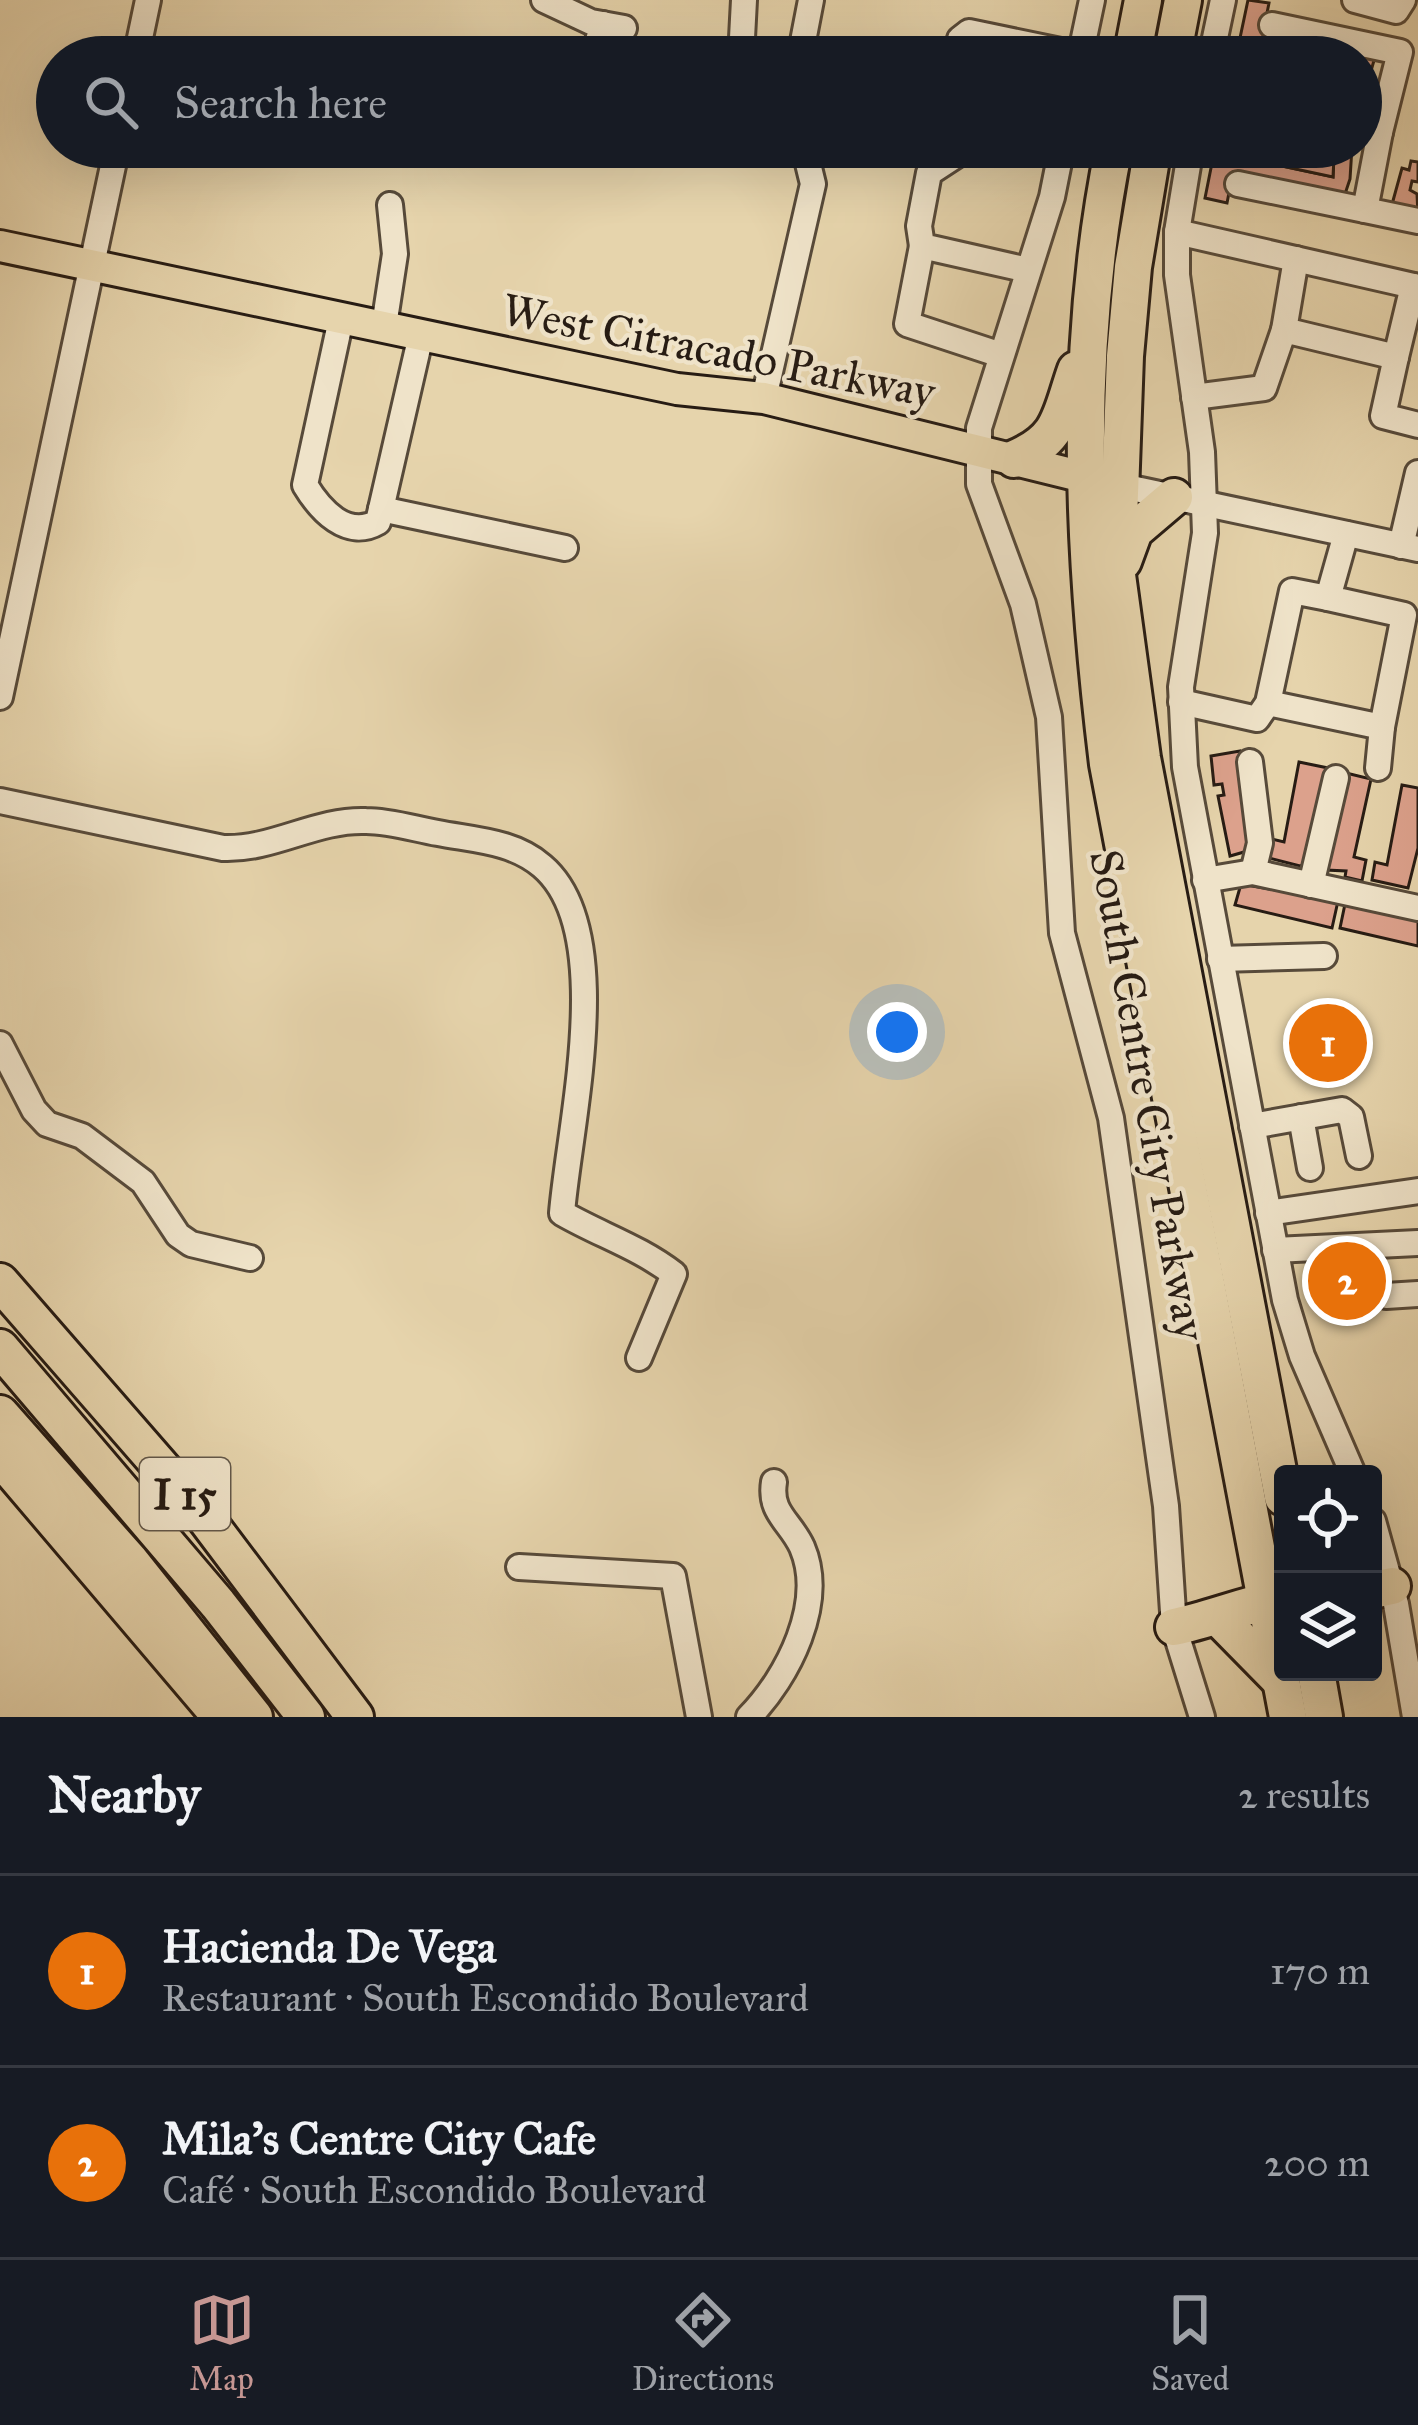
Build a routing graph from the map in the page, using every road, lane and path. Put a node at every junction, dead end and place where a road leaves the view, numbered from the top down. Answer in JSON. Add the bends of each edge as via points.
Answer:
{"nodes":[{"id":1,"x":148,"y":0,"type":"edge"},
{"id":2,"x":544,"y":0,"type":"edge"},
{"id":3,"x":744,"y":0,"type":"edge"},
{"id":4,"x":811,"y":0,"type":"edge"},
{"id":5,"x":1092,"y":0,"type":"edge"},
{"id":6,"x":1143,"y":0,"type":"edge"},
{"id":7,"x":1183,"y":0,"type":"edge"},
{"id":8,"x":1223,"y":0,"type":"edge"},
{"id":9,"x":1355,"y":0,"type":"edge"},
{"id":10,"x":1403,"y":0,"type":"edge"},
{"id":11,"x":1272,"y":26,"type":"dead end"},
{"id":12,"x":140,"y":36,"type":"edge"},
{"id":13,"x":607,"y":36,"type":"edge"},
{"id":14,"x":743,"y":36,"type":"edge"},
{"id":15,"x":804,"y":36,"type":"edge"},
{"id":16,"x":1084,"y":36,"type":"edge"},
{"id":17,"x":1136,"y":36,"type":"edge"},
{"id":18,"x":1176,"y":36,"type":"edge"},
{"id":19,"x":1215,"y":36,"type":"edge"},
{"id":20,"x":1321,"y":36,"type":"edge"},
{"id":21,"x":1409,"y":54,"type":"edge"},
{"id":22,"x":1382,"y":108,"type":"edge"},
{"id":23,"x":113,"y":168,"type":"edge"},
{"id":24,"x":809,"y":168,"type":"edge"},
{"id":25,"x":937,"y":168,"type":"edge"},
{"id":26,"x":1056,"y":168,"type":"edge"},
{"id":27,"x":1111,"y":168,"type":"edge"},
{"id":28,"x":1150,"y":168,"type":"edge"},
{"id":29,"x":1188,"y":168,"type":"edge"},
{"id":30,"x":1368,"y":168,"type":"edge"},
{"id":31,"x":1238,"y":184,"type":"dead end"},
{"id":32,"x":390,"y":205,"type":"dead end"},
{"id":33,"x":1365,"y":210,"type":"junction"},
{"id":34,"x":1418,"y":221,"type":"edge"},
{"id":35,"x":1178,"y":232,"type":"junction"},
{"id":36,"x":0,"y":246,"type":"edge"},
{"id":37,"x":922,"y":246,"type":"junction"},
{"id":38,"x":1296,"y":259,"type":"junction"},
{"id":39,"x":92,"y":265,"type":"junction"},
{"id":40,"x":1028,"y":270,"type":"junction"},
{"id":41,"x":1415,"y":287,"type":"edge"},
{"id":42,"x":341,"y":319,"type":"junction"},
{"id":43,"x":384,"y":326,"type":"junction"},
{"id":44,"x":1284,"y":330,"type":"junction"},
{"id":45,"x":1089,"y":332,"type":"junction"},
{"id":46,"x":421,"y":335,"type":"junction"},
{"id":47,"x":1001,"y":355,"type":"junction"},
{"id":48,"x":1396,"y":357,"type":"junction"},
{"id":49,"x":764,"y":398,"type":"junction"},
{"id":50,"x":1194,"y":398,"type":"junction"},
{"id":51,"x":1418,"y":425,"type":"edge"},
{"id":52,"x":978,"y":449,"type":"junction"},
{"id":53,"x":1014,"y":458,"type":"junction"},
{"id":54,"x":1418,"y":473,"type":"edge"},
{"id":55,"x":1100,"y":481,"type":"junction"},
{"id":56,"x":1189,"y":500,"type":"junction"},
{"id":57,"x":382,"y":509,"type":"junction"},
{"id":58,"x":1346,"y":534,"type":"junction"},
{"id":59,"x":565,"y":548,"type":"dead end"},
{"id":60,"x":1410,"y":548,"type":"edge"},
{"id":61,"x":1118,"y":575,"type":"junction"},
{"id":62,"x":1328,"y":598,"type":"junction"},
{"id":63,"x":1411,"y":616,"type":"edge"},
{"id":64,"x":1391,"y":682,"type":"junction"},
{"id":65,"x":1418,"y":688,"type":"edge"},
{"id":66,"x":0,"y":698,"type":"edge"},
{"id":67,"x":1181,"y":703,"type":"junction"},
{"id":68,"x":1268,"y":703,"type":"junction"},
{"id":69,"x":1382,"y":727,"type":"junction"},
{"id":70,"x":1250,"y":762,"type":"dead end"},
{"id":71,"x":1378,"y":768,"type":"dead end"},
{"id":72,"x":1336,"y":778,"type":"dead end"},
{"id":73,"x":0,"y":801,"type":"edge"},
{"id":74,"x":1253,"y":872,"type":"junction"},
{"id":75,"x":1204,"y":880,"type":"junction"},
{"id":76,"x":1311,"y":885,"type":"junction"},
{"id":77,"x":1417,"y":902,"type":"edge"},
{"id":78,"x":1324,"y":956,"type":"dead end"},
{"id":79,"x":1220,"y":959,"type":"junction"},
{"id":80,"x":0,"y":1043,"type":"edge"},
{"id":81,"x":1301,"y":1118,"type":"junction"},
{"id":82,"x":1252,"y":1126,"type":"junction"},
{"id":83,"x":1359,"y":1156,"type":"dead end"},
{"id":84,"x":1310,"y":1168,"type":"dead end"},
{"id":85,"x":1418,"y":1191,"type":"edge"},
{"id":86,"x":1268,"y":1214,"type":"junction"},
{"id":87,"x":1418,"y":1243,"type":"edge"},
{"id":88,"x":1275,"y":1250,"type":"junction"},
{"id":89,"x":250,"y":1258,"type":"dead end"},
{"id":90,"x":0,"y":1282,"type":"edge"},
{"id":91,"x":1418,"y":1294,"type":"edge"},
{"id":92,"x":1386,"y":1296,"type":"dead end"},
{"id":93,"x":0,"y":1348,"type":"edge"},
{"id":94,"x":639,"y":1358,"type":"dead end"},
{"id":95,"x":0,"y":1414,"type":"edge"},
{"id":96,"x":0,"y":1457,"type":"edge"},
{"id":97,"x":1277,"y":1465,"type":"edge"},
{"id":98,"x":1349,"y":1465,"type":"edge"},
{"id":99,"x":774,"y":1482,"type":"dead end"},
{"id":100,"x":519,"y":1568,"type":"dead end"},
{"id":101,"x":1274,"y":1602,"type":"edge"},
{"id":102,"x":1382,"y":1603,"type":"edge"},
{"id":103,"x":1274,"y":1607,"type":"edge"},
{"id":104,"x":1202,"y":1624,"type":"junction"},
{"id":105,"x":1274,"y":1663,"type":"edge"},
{"id":106,"x":1297,"y":1681,"type":"edge"},
{"id":107,"x":1301,"y":1681,"type":"edge"},
{"id":108,"x":220,"y":1717,"type":"edge"},
{"id":109,"x":254,"y":1717,"type":"edge"},
{"id":110,"x":306,"y":1717,"type":"edge"},
{"id":111,"x":355,"y":1717,"type":"edge"},
{"id":112,"x":699,"y":1717,"type":"edge"},
{"id":113,"x":749,"y":1717,"type":"edge"},
{"id":114,"x":1202,"y":1717,"type":"edge"},
{"id":115,"x":1288,"y":1717,"type":"edge"},
{"id":116,"x":1324,"y":1717,"type":"edge"},
{"id":117,"x":1415,"y":1717,"type":"edge"}],
"edges":[{"from":1,"to":12,"type":"street"},
{"from":2,"to":13,"type":"street","via":[[614,26]]},
{"from":3,"to":14,"type":"street"},
{"from":4,"to":15,"type":"street"},
{"from":5,"to":16,"type":"street"},
{"from":6,"to":17,"type":"highway"},
{"from":7,"to":18,"type":"highway"},
{"from":8,"to":19,"type":"street"},
{"from":9,"to":10,"type":"street","via":[[1396,11]]},
{"from":11,"to":20,"type":"street"},
{"from":21,"to":22,"type":"street"},
{"from":23,"to":39,"type":"street"},
{"from":24,"to":49,"type":"street","via":[[813,184]]},
{"from":25,"to":37,"type":"street","via":[[919,226]]},
{"from":26,"to":40,"type":"street","name":"South Centre City Parkway"},
{"from":27,"to":45,"type":"highway","name":"South Centre City Parkway"},
{"from":28,"to":55,"type":"highway","name":"South Centre City Parkway"},
{"from":29,"to":35,"type":"street"},
{"from":30,"to":33,"type":"street"},
{"from":31,"to":33,"type":"street"},
{"from":32,"to":43,"type":"street","via":[[395,254]]},
{"from":33,"to":34,"type":"street"},
{"from":35,"to":38,"type":"street"},
{"from":35,"to":50,"type":"street"},
{"from":36,"to":39,"type":"main road","name":"West Citracado Parkway"},
{"from":37,"to":40,"type":"street"},
{"from":37,"to":47,"type":"street","via":[[907,324]]},
{"from":38,"to":41,"type":"street"},
{"from":38,"to":44,"type":"street"},
{"from":39,"to":42,"type":"main road","name":"West Citracado Parkway"},
{"from":39,"to":66,"type":"street"},
{"from":40,"to":47,"type":"street","name":"South Centre City Parkway"},
{"from":41,"to":48,"type":"street"},
{"from":42,"to":43,"type":"main road","name":"West Citracado Parkway"},
{"from":42,"to":57,"type":"street","via":[[304,485],[335,521],[351,527],[370,527]]},
{"from":43,"to":46,"type":"main road","name":"West Citracado Parkway"},
{"from":44,"to":48,"type":"street"},
{"from":44,"to":50,"type":"street","via":[[1264,388]]},
{"from":45,"to":53,"type":"highway","via":[[1056,430],[1042,447]]},
{"from":45,"to":55,"type":"highway","name":"South Centre City Parkway"},
{"from":46,"to":49,"type":"main road","name":"West Citracado Parkway","via":[[677,389]]},
{"from":46,"to":57,"type":"street"},
{"from":47,"to":52,"type":"street","name":"South Centre City Parkway"},
{"from":48,"to":51,"type":"street","via":[[1383,416]]},
{"from":49,"to":52,"type":"main road","name":"West Citracado Parkway"},
{"from":50,"to":56,"type":"street"},
{"from":52,"to":53,"type":"main road","name":"West Citracado Parkway"},
{"from":52,"to":104,"type":"street","name":"South Centre City Parkway","via":[[988,517],[1023,604],[1049,717],[1062,933],[1112,1118],[1166,1506]]},
{"from":53,"to":55,"type":"main road","name":"West Citracado Parkway"},
{"from":54,"to":60,"type":"street"},
{"from":55,"to":56,"type":"street","name":"West Citracado Parkway"},
{"from":55,"to":61,"type":"highway","name":"South Centre City Parkway"},
{"from":55,"to":101,"type":"highway","name":"South Centre City Parkway","via":[[1108,764]]},
{"from":56,"to":58,"type":"street","name":"West Citracado Parkway"},
{"from":56,"to":61,"type":"highway","via":[[1134,531]]},
{"from":56,"to":67,"type":"street"},
{"from":57,"to":59,"type":"street"},
{"from":58,"to":60,"type":"street","name":"West Citracado Parkway"},
{"from":58,"to":62,"type":"street"},
{"from":61,"to":97,"type":"highway","name":"South Centre City Parkway","via":[[1142,758]]},
{"from":62,"to":63,"type":"street"},
{"from":62,"to":68,"type":"street","via":[[1292,591]]},
{"from":63,"to":64,"type":"street"},
{"from":64,"to":65,"type":"street"},
{"from":64,"to":69,"type":"street"},
{"from":67,"to":68,"type":"street","via":[[1257,719]]},
{"from":67,"to":75,"type":"street"},
{"from":68,"to":69,"type":"street"},
{"from":69,"to":71,"type":"street"},
{"from":70,"to":74,"type":"street","via":[[1260,843]]},
{"from":72,"to":76,"type":"street"},
{"from":73,"to":94,"type":"street","via":[[223,848],[250,849],[336,821],[370,820],[510,846],[544,867],[567,899],[585,981],[562,1213],[640,1248],[674,1274]]},
{"from":74,"to":75,"type":"street"},
{"from":74,"to":76,"type":"street"},
{"from":75,"to":79,"type":"street"},
{"from":76,"to":77,"type":"street"},
{"from":78,"to":79,"type":"street"},
{"from":79,"to":82,"type":"street"},
{"from":80,"to":89,"type":"street","via":[[47,1124],[82,1136],[143,1182],[191,1244]]},
{"from":81,"to":82,"type":"street"},
{"from":81,"to":83,"type":"street","via":[[1348,1112]]},
{"from":81,"to":84,"type":"street"},
{"from":82,"to":86,"type":"street"},
{"from":85,"to":86,"type":"street"},
{"from":86,"to":88,"type":"street"},
{"from":87,"to":88,"type":"street"},
{"from":88,"to":98,"type":"street","via":[[1302,1356]]},
{"from":90,"to":111,"type":"highway","number":"I 15","via":[[203,1515]]},
{"from":91,"to":92,"type":"street"},
{"from":93,"to":110,"type":"highway"},
{"from":95,"to":109,"type":"highway"},
{"from":96,"to":108,"type":"highway","number":"I 15"},
{"from":99,"to":113,"type":"street","via":[[772,1504],[803,1550],[810,1596],[779,1681]]},
{"from":100,"to":112,"type":"street","via":[[673,1576]]},
{"from":102,"to":117,"type":"street"},
{"from":103,"to":104,"type":"highway","via":[[1225,1608]]},
{"from":104,"to":105,"type":"highway"},
{"from":104,"to":114,"type":"street","name":"South Centre City Parkway"},
{"from":106,"to":115,"type":"highway","name":"South Centre City Parkway"},
{"from":107,"to":116,"type":"highway","name":"South Centre City Parkway"}]}
